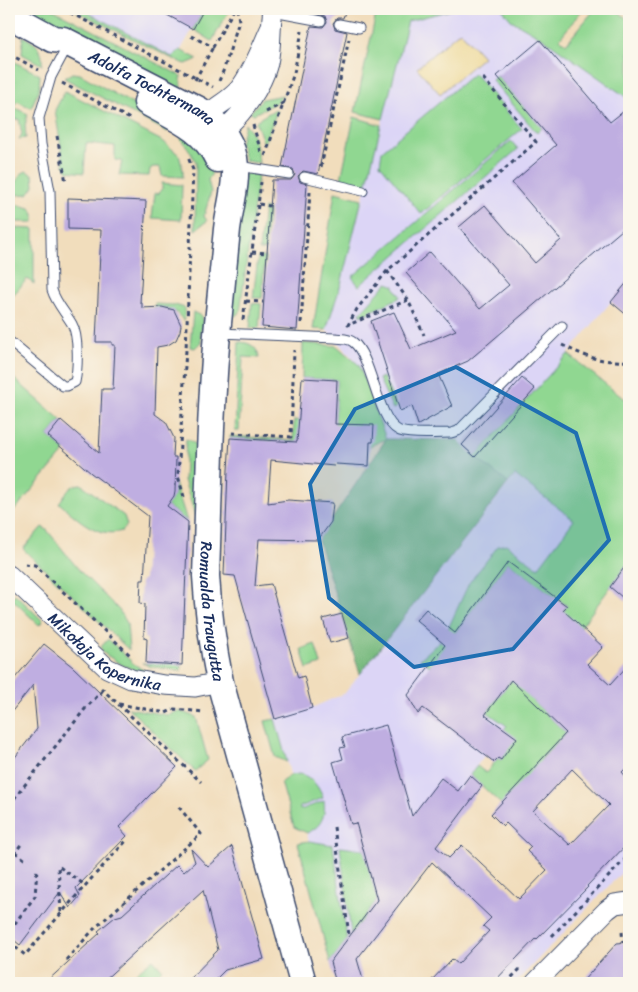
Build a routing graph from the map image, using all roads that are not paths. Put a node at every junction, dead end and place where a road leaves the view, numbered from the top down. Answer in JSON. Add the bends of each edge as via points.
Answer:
{"nodes":[{"id":1,"x":9,"y":15,"type":"edge"},
{"id":2,"x":272,"y":17,"type":"edge"},
{"id":3,"x":321,"y":21,"type":"dead end"},
{"id":4,"x":339,"y":24,"type":"dead end"},
{"id":5,"x":355,"y":27,"type":"road end"},
{"id":6,"x":63,"y":45,"type":"junction"},
{"id":7,"x":246,"y":116,"type":"junction"},
{"id":8,"x":209,"y":127,"type":"junction"},
{"id":9,"x":230,"y":163,"type":"junction"},
{"id":10,"x":289,"y":174,"type":"dead end"},
{"id":11,"x":311,"y":179,"type":"road end"},
{"id":12,"x":363,"y":191,"type":"dead end"},
{"id":13,"x":562,"y":326,"type":"dead end"},
{"id":14,"x":228,"y":333,"type":"junction"},
{"id":15,"x":9,"y":341,"type":"edge"},
{"id":16,"x":14,"y":569,"type":"edge"},
{"id":17,"x":220,"y":682,"type":"junction"},
{"id":18,"x":629,"y":902,"type":"edge"},
{"id":19,"x":303,"y":983,"type":"edge"},
{"id":20,"x":535,"y":983,"type":"edge"}],
"edges":[{"from":1,"to":6,"type":"street","name":"Adolfa Tochtermana"},
{"from":2,"to":3,"type":"lane"},
{"from":2,"to":7,"type":"street","name":"Romualda Traugutta","via":[[265,72],[250,100]]},
{"from":2,"to":8,"type":"street","via":[[248,76],[228,99],[214,108]]},
{"from":4,"to":5,"type":"lane"},
{"from":6,"to":8,"type":"street","name":"Adolfa Tochtermana"},
{"from":6,"to":15,"type":"lane","via":[[38,126],[50,191],[52,290],[77,334],[75,382],[63,386]]},
{"from":7,"to":8,"type":"street","name":"Romualda Traugutta"},
{"from":7,"to":9,"type":"street","name":"Romualda Traugutta","via":[[235,132]]},
{"from":8,"to":9,"type":"street","name":"Romualda Traugutta","via":[[212,148]]},
{"from":9,"to":10,"type":"lane"},
{"from":9,"to":14,"type":"street","name":"Romualda Traugutta"},
{"from":11,"to":12,"type":"lane"},
{"from":13,"to":14,"type":"lane","via":[[458,431],[451,434],[400,432],[392,427],[355,343],[346,339]]},
{"from":14,"to":17,"type":"street","name":"Romualda Traugutta","via":[[206,576],[209,624]]},
{"from":16,"to":17,"type":"street","name":"Mikołaja Kopernika","via":[[107,668],[131,679],[164,685],[195,687]]},
{"from":17,"to":19,"type":"street","name":"Romualda Traugutta"},
{"from":18,"to":20,"type":"street","via":[[615,904],[607,910]]}]}
